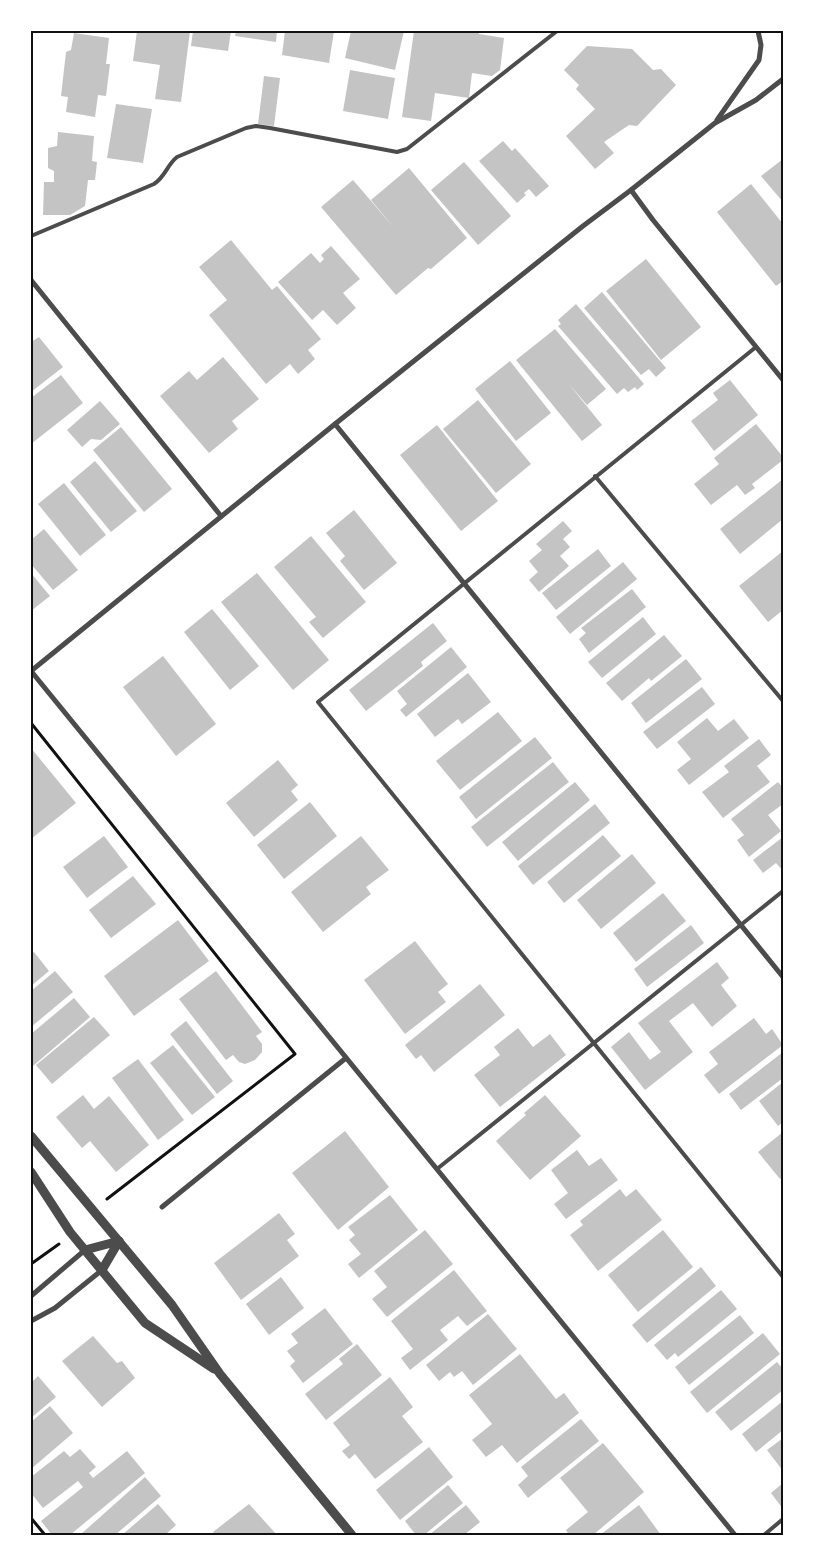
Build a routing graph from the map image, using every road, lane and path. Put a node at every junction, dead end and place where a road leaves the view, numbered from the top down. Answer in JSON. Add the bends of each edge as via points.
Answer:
{"nodes":[{"id":1,"x":557,"y":31,"type":"edge"},
{"id":2,"x":758,"y":31,"type":"edge"},
{"id":3,"x":783,"y":79,"type":"edge"},
{"id":4,"x":715,"y":123,"type":"junction"},
{"id":5,"x":631,"y":190,"type":"junction"},
{"id":6,"x":31,"y":236,"type":"edge"},
{"id":7,"x":31,"y":280,"type":"edge"},
{"id":8,"x":756,"y":347,"type":"junction"},
{"id":9,"x":783,"y":380,"type":"edge"},
{"id":10,"x":335,"y":424,"type":"junction"},
{"id":11,"x":595,"y":476,"type":"junction"},
{"id":12,"x":222,"y":516,"type":"junction"},
{"id":13,"x":464,"y":584,"type":"junction"},
{"id":14,"x":31,"y":671,"type":"edge"},
{"id":15,"x":783,"y":701,"type":"edge"},
{"id":16,"x":31,"y":723,"type":"edge"},
{"id":17,"x":783,"y":891,"type":"edge"},
{"id":18,"x":741,"y":925,"type":"junction"},
{"id":19,"x":783,"y":977,"type":"edge"},
{"id":20,"x":594,"y":1043,"type":"junction"},
{"id":21,"x":346,"y":1058,"type":"junction"},
{"id":22,"x":31,"y":1136,"type":"edge"},
{"id":23,"x":438,"y":1169,"type":"junction"},
{"id":24,"x":31,"y":1172,"type":"edge"},
{"id":25,"x":162,"y":1207,"type":"dead end"},
{"id":26,"x":94,"y":1210,"type":"junction"},
{"id":27,"x":70,"y":1232,"type":"junction"},
{"id":28,"x":119,"y":1241,"type":"junction"},
{"id":29,"x":85,"y":1250,"type":"junction"},
{"id":30,"x":31,"y":1264,"type":"edge"},
{"id":31,"x":102,"y":1270,"type":"junction"},
{"id":32,"x":783,"y":1276,"type":"edge"},
{"id":33,"x":31,"y":1296,"type":"edge"},
{"id":34,"x":31,"y":1321,"type":"edge"},
{"id":35,"x":220,"y":1374,"type":"junction"},
{"id":36,"x":31,"y":1518,"type":"edge"},
{"id":37,"x":783,"y":1519,"type":"edge"},
{"id":38,"x":45,"y":1535,"type":"edge"},
{"id":39,"x":352,"y":1535,"type":"edge"},
{"id":40,"x":736,"y":1535,"type":"edge"},
{"id":41,"x":764,"y":1535,"type":"edge"}],
"edges":[{"from":1,"to":6,"type":"lane","via":[[408,150],[397,152],[251,127],[177,157],[154,184]]},
{"from":2,"to":4,"type":"street","via":[[762,45],[759,60]]},
{"from":3,"to":4,"type":"street","via":[[756,100]]},
{"from":4,"to":5,"type":"street"},
{"from":5,"to":8,"type":"street"},
{"from":5,"to":10,"type":"street"},
{"from":7,"to":12,"type":"street"},
{"from":8,"to":9,"type":"street"},
{"from":8,"to":11,"type":"lane"},
{"from":10,"to":12,"type":"street"},
{"from":10,"to":13,"type":"street"},
{"from":11,"to":13,"type":"lane"},
{"from":11,"to":15,"type":"lane"},
{"from":12,"to":14,"type":"street"},
{"from":13,"to":18,"type":"street"},
{"from":13,"to":20,"type":"lane","via":[[318,702]]},
{"from":14,"to":21,"type":"street"},
{"from":16,"to":26,"type":"path","via":[[295,1054]]},
{"from":17,"to":18,"type":"lane"},
{"from":18,"to":19,"type":"street"},
{"from":18,"to":20,"type":"lane"},
{"from":20,"to":23,"type":"lane"},
{"from":20,"to":32,"type":"lane"},
{"from":21,"to":23,"type":"street"},
{"from":21,"to":25,"type":"street"},
{"from":22,"to":26,"type":"street"},
{"from":23,"to":40,"type":"street"},
{"from":24,"to":27,"type":"street"},
{"from":26,"to":28,"type":"street"},
{"from":27,"to":29,"type":"street"},
{"from":27,"to":30,"type":"path","via":[[57,1246]]},
{"from":28,"to":29,"type":"street"},
{"from":28,"to":31,"type":"street"},
{"from":28,"to":35,"type":"street","via":[[172,1306]]},
{"from":29,"to":31,"type":"street"},
{"from":29,"to":33,"type":"street"},
{"from":31,"to":34,"type":"street","via":[[55,1308]]},
{"from":31,"to":35,"type":"street","via":[[148,1325]]},
{"from":35,"to":39,"type":"street"},
{"from":36,"to":38,"type":"path"},
{"from":37,"to":41,"type":"lane"}]}
